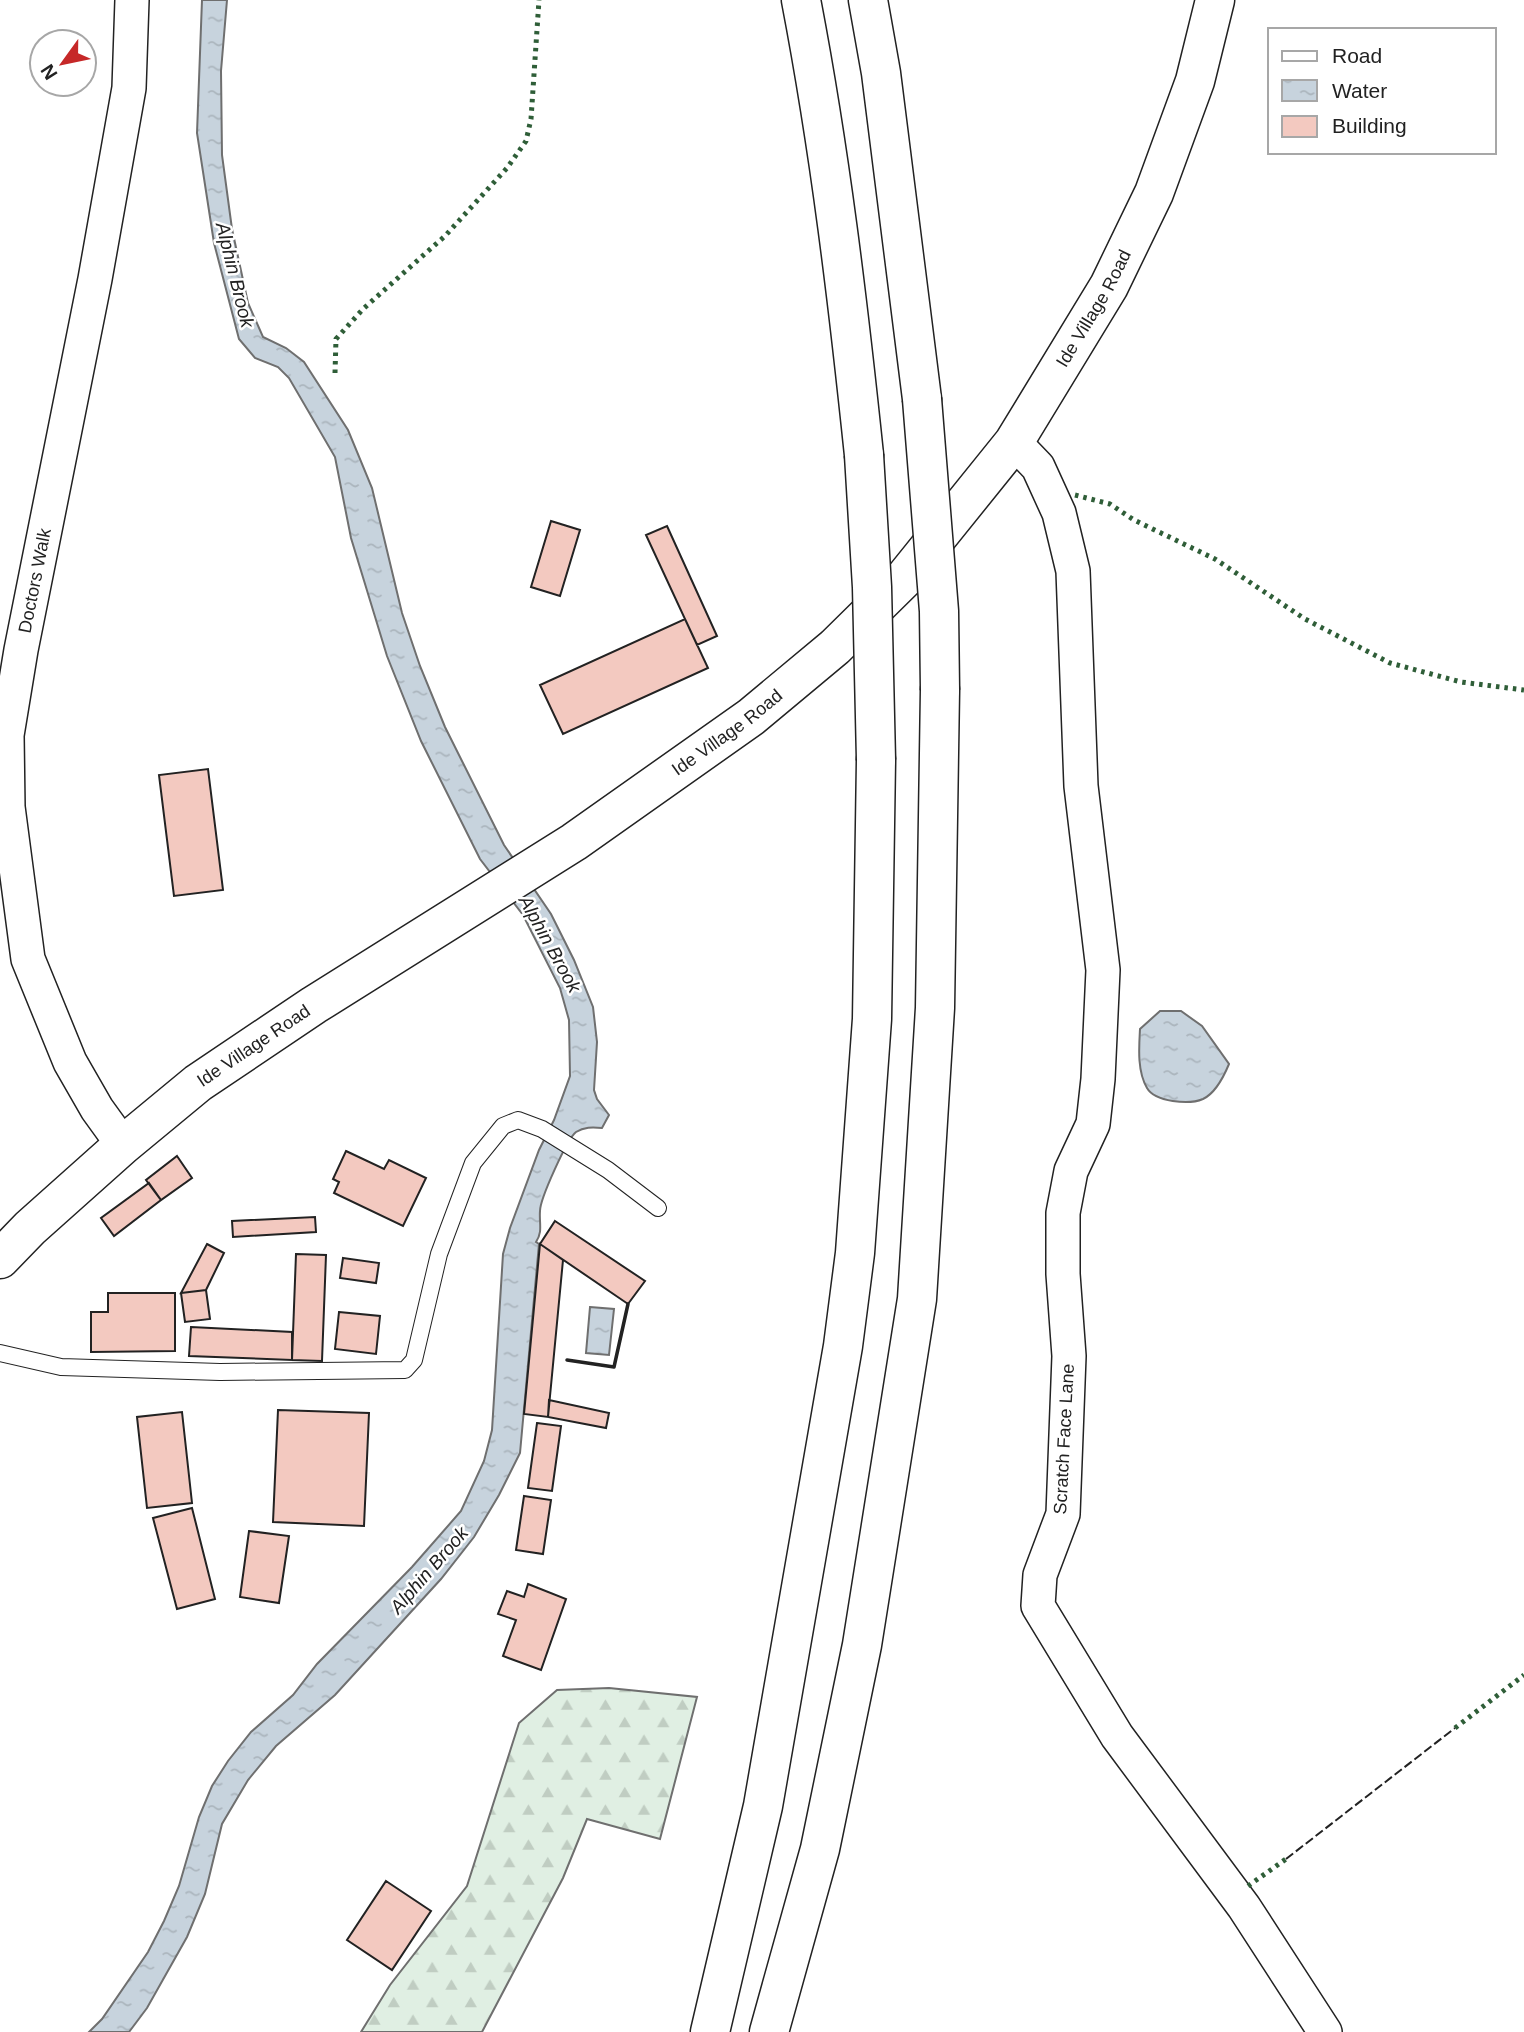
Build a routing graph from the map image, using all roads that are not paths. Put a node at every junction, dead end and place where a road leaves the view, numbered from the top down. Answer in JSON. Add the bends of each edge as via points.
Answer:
{"nodes":[{"id":1,"x":132,"y":0,"type":"edge"},
{"id":2,"x":801,"y":0,"type":"edge"},
{"id":3,"x":867,"y":0,"type":"edge"},
{"id":4,"x":1214,"y":0,"type":"edge"},
{"id":5,"x":1014,"y":442,"type":"junction"},
{"id":6,"x":123,"y":1145,"type":"junction"},
{"id":7,"x":658,"y":1208,"type":"dead end"},
{"id":8,"x":0,"y":1259,"type":"edge"},
{"id":9,"x":0,"y":1353,"type":"edge"},
{"id":10,"x":710,"y":2032,"type":"edge"},
{"id":11,"x":769,"y":2032,"type":"edge"},
{"id":12,"x":1325,"y":2032,"type":"edge"}],
"edges":[{"from":1,"to":6,"type":"street","name":"Doctors Walk","via":[[129,88],[7,735],[8,807],[28,959],[71,1062]]},
{"from":2,"to":10,"type":"main road","bridge":true,"via":[[847,287],[864,455],[876,760],[872,1019],[845,1333],[763,1806]]},
{"from":3,"to":11,"type":"main road","bridge":true,"via":[[881,73],[922,399],[939,611],[935,1008],[917,1299],[862,1645],[820,1849]]},
{"from":4,"to":5,"type":"main road","name":"Ide Village Road","via":[[1195,81],[1154,194],[1109,286]]},
{"from":5,"to":6,"type":"main road","name":"Ide Village Road","via":[[902,581],[835,647],[751,717],[574,842],[198,1083]]},
{"from":5,"to":12,"type":"street","name":"Scratch Face Lane","via":[[1038,467],[1059,513],[1073,571],[1081,786],[1103,971],[1093,1124],[1071,1171],[1063,1213],[1069,1356],[1063,1514],[1040,1575],[1038,1606],[1117,1735],[1244,1908]]},
{"from":6,"to":8,"type":"main road","name":"Ide Village Road"},
{"from":7,"to":9,"type":"lane","via":[[572,1147],[518,1120],[503,1126],[473,1163],[439,1254],[414,1360],[405,1370],[219,1372],[61,1367]]}]}
